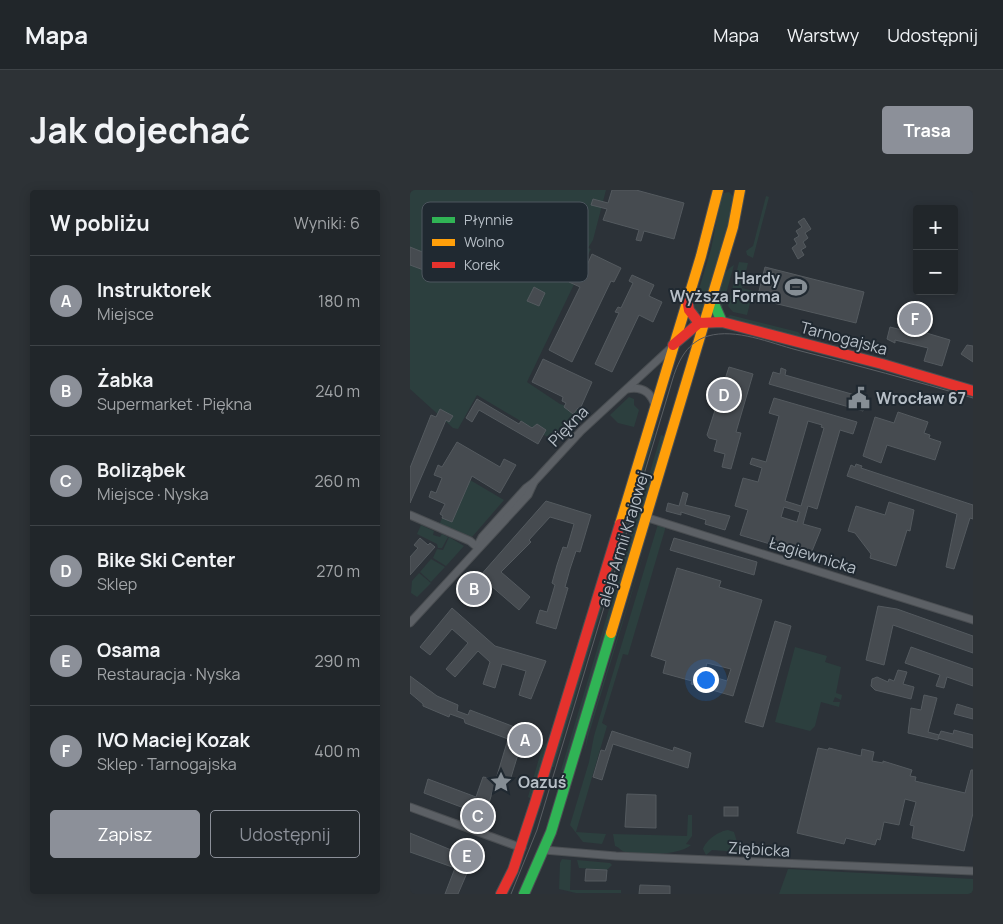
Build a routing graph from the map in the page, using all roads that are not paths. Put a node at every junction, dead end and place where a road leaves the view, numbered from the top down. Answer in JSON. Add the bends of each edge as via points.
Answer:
{"nodes":[{"id":1,"x":719,"y":192,"type":"edge"},
{"id":2,"x":738,"y":193,"type":"edge"},
{"id":3,"x":687,"y":299,"type":"junction"},
{"id":4,"x":712,"y":299,"type":"junction"},
{"id":5,"x":702,"y":322,"type":"junction"},
{"id":6,"x":722,"y":322,"type":"junction"},
{"id":7,"x":673,"y":346,"type":"junction"},
{"id":8,"x":624,"y":390,"type":"junction"},
{"id":9,"x":973,"y":391,"type":"edge"},
{"id":10,"x":655,"y":406,"type":"junction"},
{"id":11,"x":410,"y":515,"type":"edge"},
{"id":12,"x":645,"y":517,"type":"junction"},
{"id":13,"x":478,"y":548,"type":"junction"},
{"id":14,"x":973,"y":620,"type":"edge"},
{"id":15,"x":410,"y":623,"type":"edge"},
{"id":16,"x":410,"y":807,"type":"edge"},
{"id":17,"x":522,"y":848,"type":"junction"},
{"id":18,"x":544,"y":850,"type":"junction"},
{"id":19,"x":973,"y":872,"type":"edge"},
{"id":20,"x":501,"y":894,"type":"edge"},
{"id":21,"x":524,"y":894,"type":"edge"}],
"edges":[{"from":1,"to":3,"type":"main road","name":"aleja Armii Krajowej"},
{"from":2,"to":4,"type":"main road","name":"aleja Armii Krajowej"},
{"from":3,"to":5,"type":"main road","via":[[689,310]]},
{"from":3,"to":7,"type":"main road","name":"aleja Armii Krajowej"},
{"from":4,"to":5,"type":"main road","name":"aleja Armii Krajowej"},
{"from":4,"to":6,"type":"main road"},
{"from":5,"to":6,"type":"main road","name":"Tarnogajska"},
{"from":5,"to":7,"type":"main road"},
{"from":5,"to":12,"type":"main road","name":"aleja Armii Krajowej"},
{"from":6,"to":9,"type":"main road","name":"Tarnogajska"},
{"from":7,"to":8,"type":"street","name":"Piękna"},
{"from":7,"to":10,"type":"main road","name":"aleja Armii Krajowej"},
{"from":8,"to":10,"type":"street","via":[[641,388],[650,395]]},
{"from":8,"to":13,"type":"street","name":"Piękna","via":[[526,488],[482,537]]},
{"from":10,"to":17,"type":"main road","name":"aleja Armii Krajowej"},
{"from":11,"to":13,"type":"street","via":[[470,541]]},
{"from":12,"to":14,"type":"street","name":"Łagiewnicka"},
{"from":12,"to":18,"type":"main road","name":"aleja Armii Krajowej"},
{"from":13,"to":15,"type":"street","name":"Piękna"},
{"from":16,"to":17,"type":"street"},
{"from":17,"to":20,"type":"main road","name":"aleja Armii Krajowej"},
{"from":18,"to":19,"type":"street","name":"Ziębicka"},
{"from":18,"to":21,"type":"main road","name":"aleja Armii Krajowej"}]}
